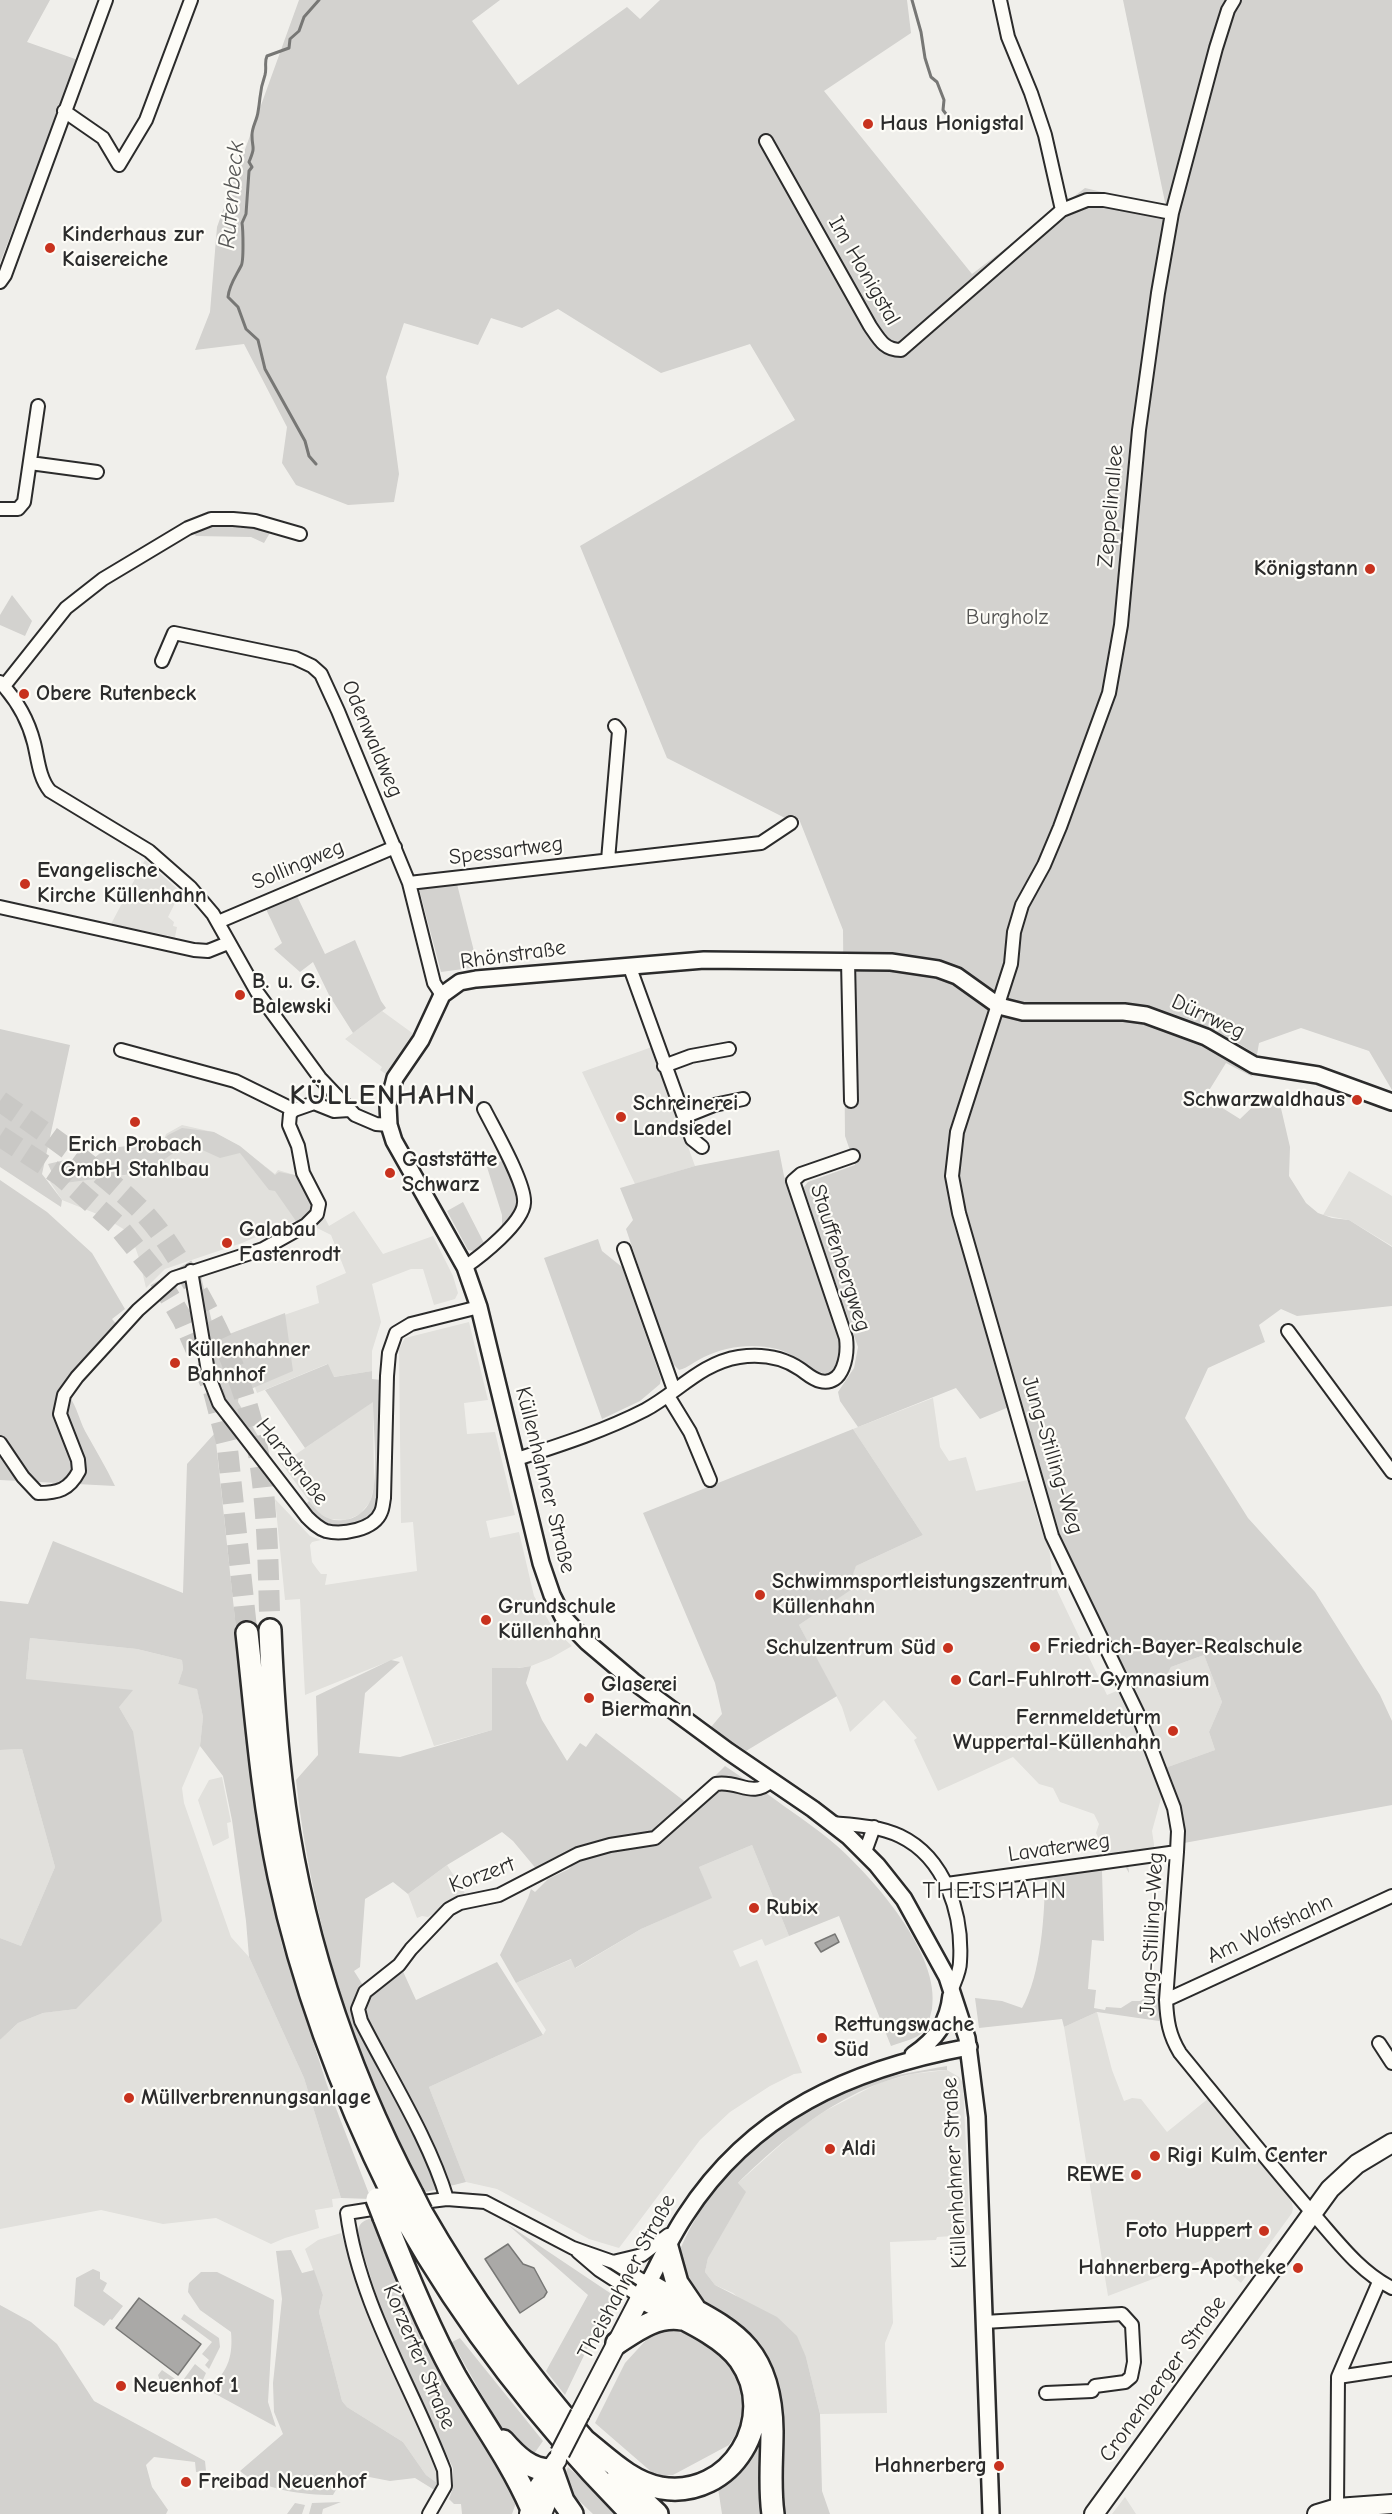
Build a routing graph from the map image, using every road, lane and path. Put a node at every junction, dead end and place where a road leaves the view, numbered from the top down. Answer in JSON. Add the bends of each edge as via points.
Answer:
{"nodes":[{"id":1,"x":106,"y":0,"type":"edge"},
{"id":2,"x":190,"y":0,"type":"edge"},
{"id":3,"x":1000,"y":0,"type":"edge"},
{"id":4,"x":1234,"y":0,"type":"edge"},
{"id":5,"x":64,"y":111,"type":"junction"},
{"id":6,"x":766,"y":141,"type":"dead end"},
{"id":7,"x":1062,"y":210,"type":"junction"},
{"id":8,"x":1172,"y":213,"type":"junction"},
{"id":9,"x":0,"y":282,"type":"edge"},
{"id":10,"x":38,"y":406,"type":"dead end"},
{"id":11,"x":30,"y":463,"type":"junction"},
{"id":12,"x":97,"y":472,"type":"dead end"},
{"id":13,"x":0,"y":509,"type":"edge"},
{"id":14,"x":300,"y":534,"type":"dead end"},
{"id":15,"x":162,"y":661,"type":"dead end"},
{"id":16,"x":2,"y":684,"type":"edge"},
{"id":17,"x":615,"y":726,"type":"dead end"},
{"id":18,"x":791,"y":823,"type":"dead end"},
{"id":19,"x":395,"y":847,"type":"junction"},
{"id":20,"x":608,"y":860,"type":"junction"},
{"id":21,"x":409,"y":883,"type":"junction"},
{"id":22,"x":0,"y":907,"type":"edge"},
{"id":23,"x":218,"y":922,"type":"junction"},
{"id":24,"x":228,"y":943,"type":"junction"},
{"id":25,"x":848,"y":961,"type":"junction"},
{"id":26,"x":629,"y":965,"type":"junction"},
{"id":27,"x":442,"y":995,"type":"junction"},
{"id":28,"x":999,"y":1006,"type":"junction"},
{"id":29,"x":729,"y":1048,"type":"dead end"},
{"id":30,"x":121,"y":1050,"type":"dead end"},
{"id":31,"x":664,"y":1066,"type":"junction"},
{"id":32,"x":743,"y":1099,"type":"dead end"},
{"id":33,"x":851,"y":1101,"type":"dead end"},
{"id":34,"x":1392,"y":1102,"type":"edge"},
{"id":35,"x":484,"y":1109,"type":"dead end"},
{"id":36,"x":294,"y":1110,"type":"junction"},
{"id":37,"x":349,"y":1110,"type":"junction"},
{"id":38,"x":684,"y":1117,"type":"junction"},
{"id":39,"x":389,"y":1125,"type":"junction"},
{"id":40,"x":702,"y":1147,"type":"dead end"},
{"id":41,"x":853,"y":1156,"type":"dead end"},
{"id":42,"x":624,"y":1249,"type":"dead end"},
{"id":43,"x":465,"y":1267,"type":"junction"},
{"id":44,"x":191,"y":1271,"type":"junction"},
{"id":45,"x":479,"y":1307,"type":"junction"},
{"id":46,"x":1288,"y":1331,"type":"dead end"},
{"id":47,"x":671,"y":1393,"type":"junction"},
{"id":48,"x":0,"y":1443,"type":"edge"},
{"id":49,"x":517,"y":1459,"type":"junction"},
{"id":50,"x":1392,"y":1472,"type":"edge"},
{"id":51,"x":710,"y":1480,"type":"dead end"},
{"id":52,"x":270,"y":1630,"type":"tunnel mouth"},
{"id":53,"x":247,"y":1633,"type":"tunnel mouth"},
{"id":54,"x":771,"y":1780,"type":"junction"},
{"id":55,"x":832,"y":1823,"type":"junction"},
{"id":56,"x":874,"y":1827,"type":"junction"},
{"id":57,"x":1177,"y":1851,"type":"junction"},
{"id":58,"x":865,"y":1852,"type":"junction"},
{"id":59,"x":947,"y":1884,"type":"junction"},
{"id":60,"x":1392,"y":1896,"type":"edge"},
{"id":61,"x":952,"y":1989,"type":"junction"},
{"id":62,"x":1166,"y":2000,"type":"junction"},
{"id":63,"x":1378,"y":2043,"type":"dead end"},
{"id":64,"x":969,"y":2047,"type":"junction"},
{"id":65,"x":907,"y":2060,"type":"junction"},
{"id":66,"x":1392,"y":2063,"type":"edge"},
{"id":67,"x":1392,"y":2144,"type":"edge"},
{"id":68,"x":447,"y":2199,"type":"junction"},
{"id":69,"x":398,"y":2205,"type":"junction"},
{"id":70,"x":1313,"y":2214,"type":"junction"},
{"id":71,"x":672,"y":2238,"type":"junction"},
{"id":72,"x":573,"y":2248,"type":"junction"},
{"id":73,"x":613,"y":2262,"type":"junction"},
{"id":74,"x":1379,"y":2282,"type":"junction"},
{"id":75,"x":1392,"y":2288,"type":"edge"},
{"id":76,"x":644,"y":2291,"type":"junction"},
{"id":77,"x":689,"y":2315,"type":"junction"},
{"id":78,"x":984,"y":2322,"type":"junction"},
{"id":79,"x":617,"y":2343,"type":"junction"},
{"id":80,"x":1392,"y":2369,"type":"edge"},
{"id":81,"x":1338,"y":2377,"type":"junction"},
{"id":82,"x":1046,"y":2393,"type":"dead end"},
{"id":83,"x":486,"y":2427,"type":"junction"},
{"id":84,"x":584,"y":2440,"type":"junction"},
{"id":85,"x":556,"y":2462,"type":"junction"},
{"id":86,"x":1392,"y":2504,"type":"edge"},
{"id":87,"x":1337,"y":2508,"type":"junction"},
{"id":88,"x":534,"y":2512,"type":"edge"},
{"id":89,"x":429,"y":2514,"type":"edge"},
{"id":90,"x":572,"y":2514,"type":"edge"},
{"id":91,"x":632,"y":2514,"type":"edge"},
{"id":92,"x":657,"y":2514,"type":"edge"},
{"id":93,"x":773,"y":2514,"type":"edge"},
{"id":94,"x":991,"y":2514,"type":"edge"},
{"id":95,"x":1094,"y":2514,"type":"edge"},
{"id":96,"x":1317,"y":2514,"type":"edge"}],
"edges":[{"from":1,"to":5,"type":"street"},
{"from":2,"to":5,"type":"street","via":[[146,120],[119,165],[103,138]]},
{"from":3,"to":7,"type":"street","via":[[1008,37],[1045,135]]},
{"from":4,"to":8,"type":"street","name":"Zeppelinallee","via":[[1216,48]]},
{"from":5,"to":9,"type":"street"},
{"from":6,"to":7,"type":"street","name":"Im Honigstal","via":[[870,326],[882,344],[893,350],[901,350]]},
{"from":7,"to":8,"type":"street","name":"Im Honigstal","via":[[1087,200],[1104,200]]},
{"from":8,"to":28,"type":"street","name":"Zeppelinallee","via":[[1139,430],[1121,625],[1109,693],[1060,827],[1022,905]]},
{"from":10,"to":11,"type":"street"},
{"from":11,"to":12,"type":"street"},
{"from":11,"to":13,"type":"street","via":[[22,507]]},
{"from":14,"to":16,"type":"street","via":[[233,519],[211,519],[188,528],[103,579],[66,608]]},
{"from":15,"to":19,"type":"street","name":"Odenwaldweg","via":[[174,633],[274,653],[312,666],[321,674],[332,696]]},
{"from":16,"to":23,"type":"street","via":[[28,723],[50,791],[149,851],[190,887]]},
{"from":17,"to":20,"type":"street","via":[[619,731]]},
{"from":18,"to":20,"type":"street","name":"Spessartweg","via":[[761,843]]},
{"from":19,"to":21,"type":"street","name":"Odenwaldweg"},
{"from":19,"to":23,"type":"street","name":"Sollingweg"},
{"from":20,"to":21,"type":"street","name":"Spessartweg"},
{"from":21,"to":27,"type":"street","name":"Odenwaldweg","via":[[434,983]]},
{"from":22,"to":24,"type":"street","via":[[194,950],[208,951]]},
{"from":23,"to":24,"type":"street"},
{"from":24,"to":37,"type":"street","via":[[276,1020]]},
{"from":25,"to":26,"type":"street","name":"Rhönstraße","via":[[704,960]]},
{"from":25,"to":28,"type":"street","name":"Rhönstraße","via":[[909,963],[938,969],[957,976]]},
{"from":25,"to":33,"type":"street"},
{"from":26,"to":27,"type":"street","name":"Rhönstraße","via":[[476,979],[460,982]]},
{"from":26,"to":31,"type":"street"},
{"from":27,"to":39,"type":"street","name":"Rhönstraße","via":[[421,1040],[390,1088]]},
{"from":28,"to":34,"type":"street","name":"Dürrweg","via":[[1023,1012],[1146,1015],[1206,1037],[1254,1065],[1318,1075]]},
{"from":28,"to":57,"type":"street","name":"Jung-Stilling-Weg","via":[[957,1132],[952,1176],[959,1213],[1044,1515],[1137,1712],[1174,1808]]},
{"from":29,"to":31,"type":"street"},
{"from":30,"to":36,"type":"street","via":[[235,1081]]},
{"from":31,"to":38,"type":"street"},
{"from":32,"to":38,"type":"street"},
{"from":35,"to":43,"type":"street","via":[[522,1187],[525,1203],[509,1229]]},
{"from":36,"to":37,"type":"street","via":[[314,1103],[334,1111]]},
{"from":36,"to":44,"type":"street","via":[[289,1125],[303,1173],[319,1204],[317,1214],[306,1225],[263,1249]]},
{"from":37,"to":39,"type":"street","via":[[365,1121]]},
{"from":38,"to":40,"type":"street","via":[[692,1139]]},
{"from":39,"to":43,"type":"street","name":"Küllenhahner Straße","via":[[399,1152]]},
{"from":41,"to":47,"type":"street","name":"Stauffenbergweg","via":[[801,1174],[793,1181],[846,1338],[847,1360],[841,1371],[832,1379],[821,1381],[776,1359],[742,1356],[713,1365]]},
{"from":42,"to":47,"type":"street"},
{"from":43,"to":45,"type":"street","name":"Küllenhahner Straße"},
{"from":44,"to":45,"type":"street","name":"Harzstraße","via":[[209,1377],[219,1403],[308,1517],[318,1527],[333,1532],[359,1529],[381,1512],[388,1364],[396,1333],[411,1324]]},
{"from":44,"to":48,"type":"street","via":[[174,1278],[138,1310],[64,1395],[60,1414],[79,1471],[66,1489],[38,1493]]},
{"from":45,"to":49,"type":"street","name":"Küllenhahner Straße"},
{"from":46,"to":50,"type":"street"},
{"from":47,"to":49,"type":"street","name":"Stauffenbergweg","via":[[614,1424]]},
{"from":47,"to":51,"type":"street"},
{"from":49,"to":54,"type":"street","name":"Küllenhahner Straße","via":[[544,1575],[569,1625],[633,1680]]},
{"from":52,"to":69,"type":"highway","via":[[281,1779],[293,1857],[329,1998]]},
{"from":53,"to":69,"type":"highway","via":[[279,1875],[303,1972],[345,2093],[353,2136]]},
{"from":54,"to":55,"type":"street","name":"Küllenhahner Straße"},
{"from":54,"to":68,"type":"street","name":"Korzert","via":[[757,1790],[724,1782],[716,1784],[655,1838],[593,1849],[499,1894],[460,1903],[449,1909],[399,1965],[365,1992],[358,2010],[361,2021],[427,2148]]},
{"from":55,"to":56,"type":"street","name":"Küllenhahner Straße"},
{"from":55,"to":58,"type":"street","name":"Küllenhahner Straße"},
{"from":56,"to":58,"type":"street"},
{"from":56,"to":59,"type":"street","name":"Küllenhahner Straße","via":[[910,1842],[932,1862]]},
{"from":57,"to":59,"type":"street","name":"Lavaterweg"},
{"from":57,"to":62,"type":"street","name":"Jung-Stilling-Weg"},
{"from":58,"to":61,"type":"street","name":"Küllenhahner Straße","via":[[913,1912]]},
{"from":59,"to":61,"type":"street","name":"Küllenhahner Straße","via":[[961,1965]]},
{"from":60,"to":62,"type":"street","name":"Am Wolfshahn"},
{"from":61,"to":64,"type":"street","name":"Küllenhahner Straße"},
{"from":61,"to":65,"type":"street","via":[[942,2029]]},
{"from":62,"to":70,"type":"street","name":"Jung-Stilling-Weg","via":[[1170,2037],[1180,2053]]},
{"from":63,"to":66,"type":"street"},
{"from":64,"to":65,"type":"street","name":"Theishahner Straße"},
{"from":64,"to":78,"type":"street","name":"Küllenhahner Straße","via":[[978,2117]]},
{"from":65,"to":71,"type":"street","name":"Theishahner Straße","via":[[816,2095],[761,2130],[719,2171]]},
{"from":67,"to":70,"type":"main road","name":"Cronenberger Straße","via":[[1343,2175]]},
{"from":68,"to":72,"type":"street","via":[[485,2202]]},
{"from":68,"to":89,"type":"street","name":"Korzerter Straße","via":[[347,2213],[351,2245],[384,2333],[444,2470],[445,2486]]},
{"from":69,"to":83,"type":"highway","via":[[437,2341]]},
{"from":69,"to":84,"type":"highway","via":[[527,2373]]},
{"from":69,"to":91,"type":"highway","via":[[439,2277],[499,2364],[573,2453]]},
{"from":70,"to":74,"type":"street","name":"Jung-Stilling-Weg"},
{"from":70,"to":95,"type":"main road","name":"Cronenberger Straße"},
{"from":71,"to":73,"type":"street","via":[[642,2255]]},
{"from":71,"to":76,"type":"street","name":"Theishahner Straße"},
{"from":71,"to":77,"type":"highway","via":[[677,2283]]},
{"from":72,"to":73,"type":"street"},
{"from":72,"to":76,"type":"street","via":[[599,2270]]},
{"from":73,"to":76,"type":"street"},
{"from":74,"to":75,"type":"street","name":"Jung-Stilling-Weg"},
{"from":74,"to":81,"type":"street"},
{"from":76,"to":77,"type":"highway"},
{"from":76,"to":79,"type":"main road","name":"Theishahner Straße"},
{"from":77,"to":79,"type":"highway","via":[[648,2324]]},
{"from":77,"to":84,"type":"highway","via":[[718,2339],[747,2373],[755,2400],[754,2422],[741,2456],[724,2472],[694,2487],[659,2488],[631,2477]]},
{"from":77,"to":93,"type":"highway","via":[[735,2335],[753,2354],[764,2374],[770,2398]]},
{"from":78,"to":82,"type":"street","via":[[1122,2314],[1132,2325],[1134,2362],[1131,2377],[1125,2382],[1095,2386],[1092,2391]]},
{"from":78,"to":94,"type":"street","name":"Küllenhahner Straße"},
{"from":79,"to":85,"type":"main road","name":"Theishahner Straße","bridge":true},
{"from":80,"to":81,"type":"street"},
{"from":81,"to":87,"type":"street"},
{"from":83,"to":85,"type":"highway","via":[[528,2464],[539,2469]]},
{"from":83,"to":88,"type":"highway"},
{"from":84,"to":92,"type":"highway"},
{"from":85,"to":88,"type":"main road","name":"Theishahner Straße","via":[[550,2493]]},
{"from":85,"to":90,"type":"highway","via":[[563,2501]]},
{"from":86,"to":87,"type":"main road"},
{"from":87,"to":96,"type":"main road"}]}
